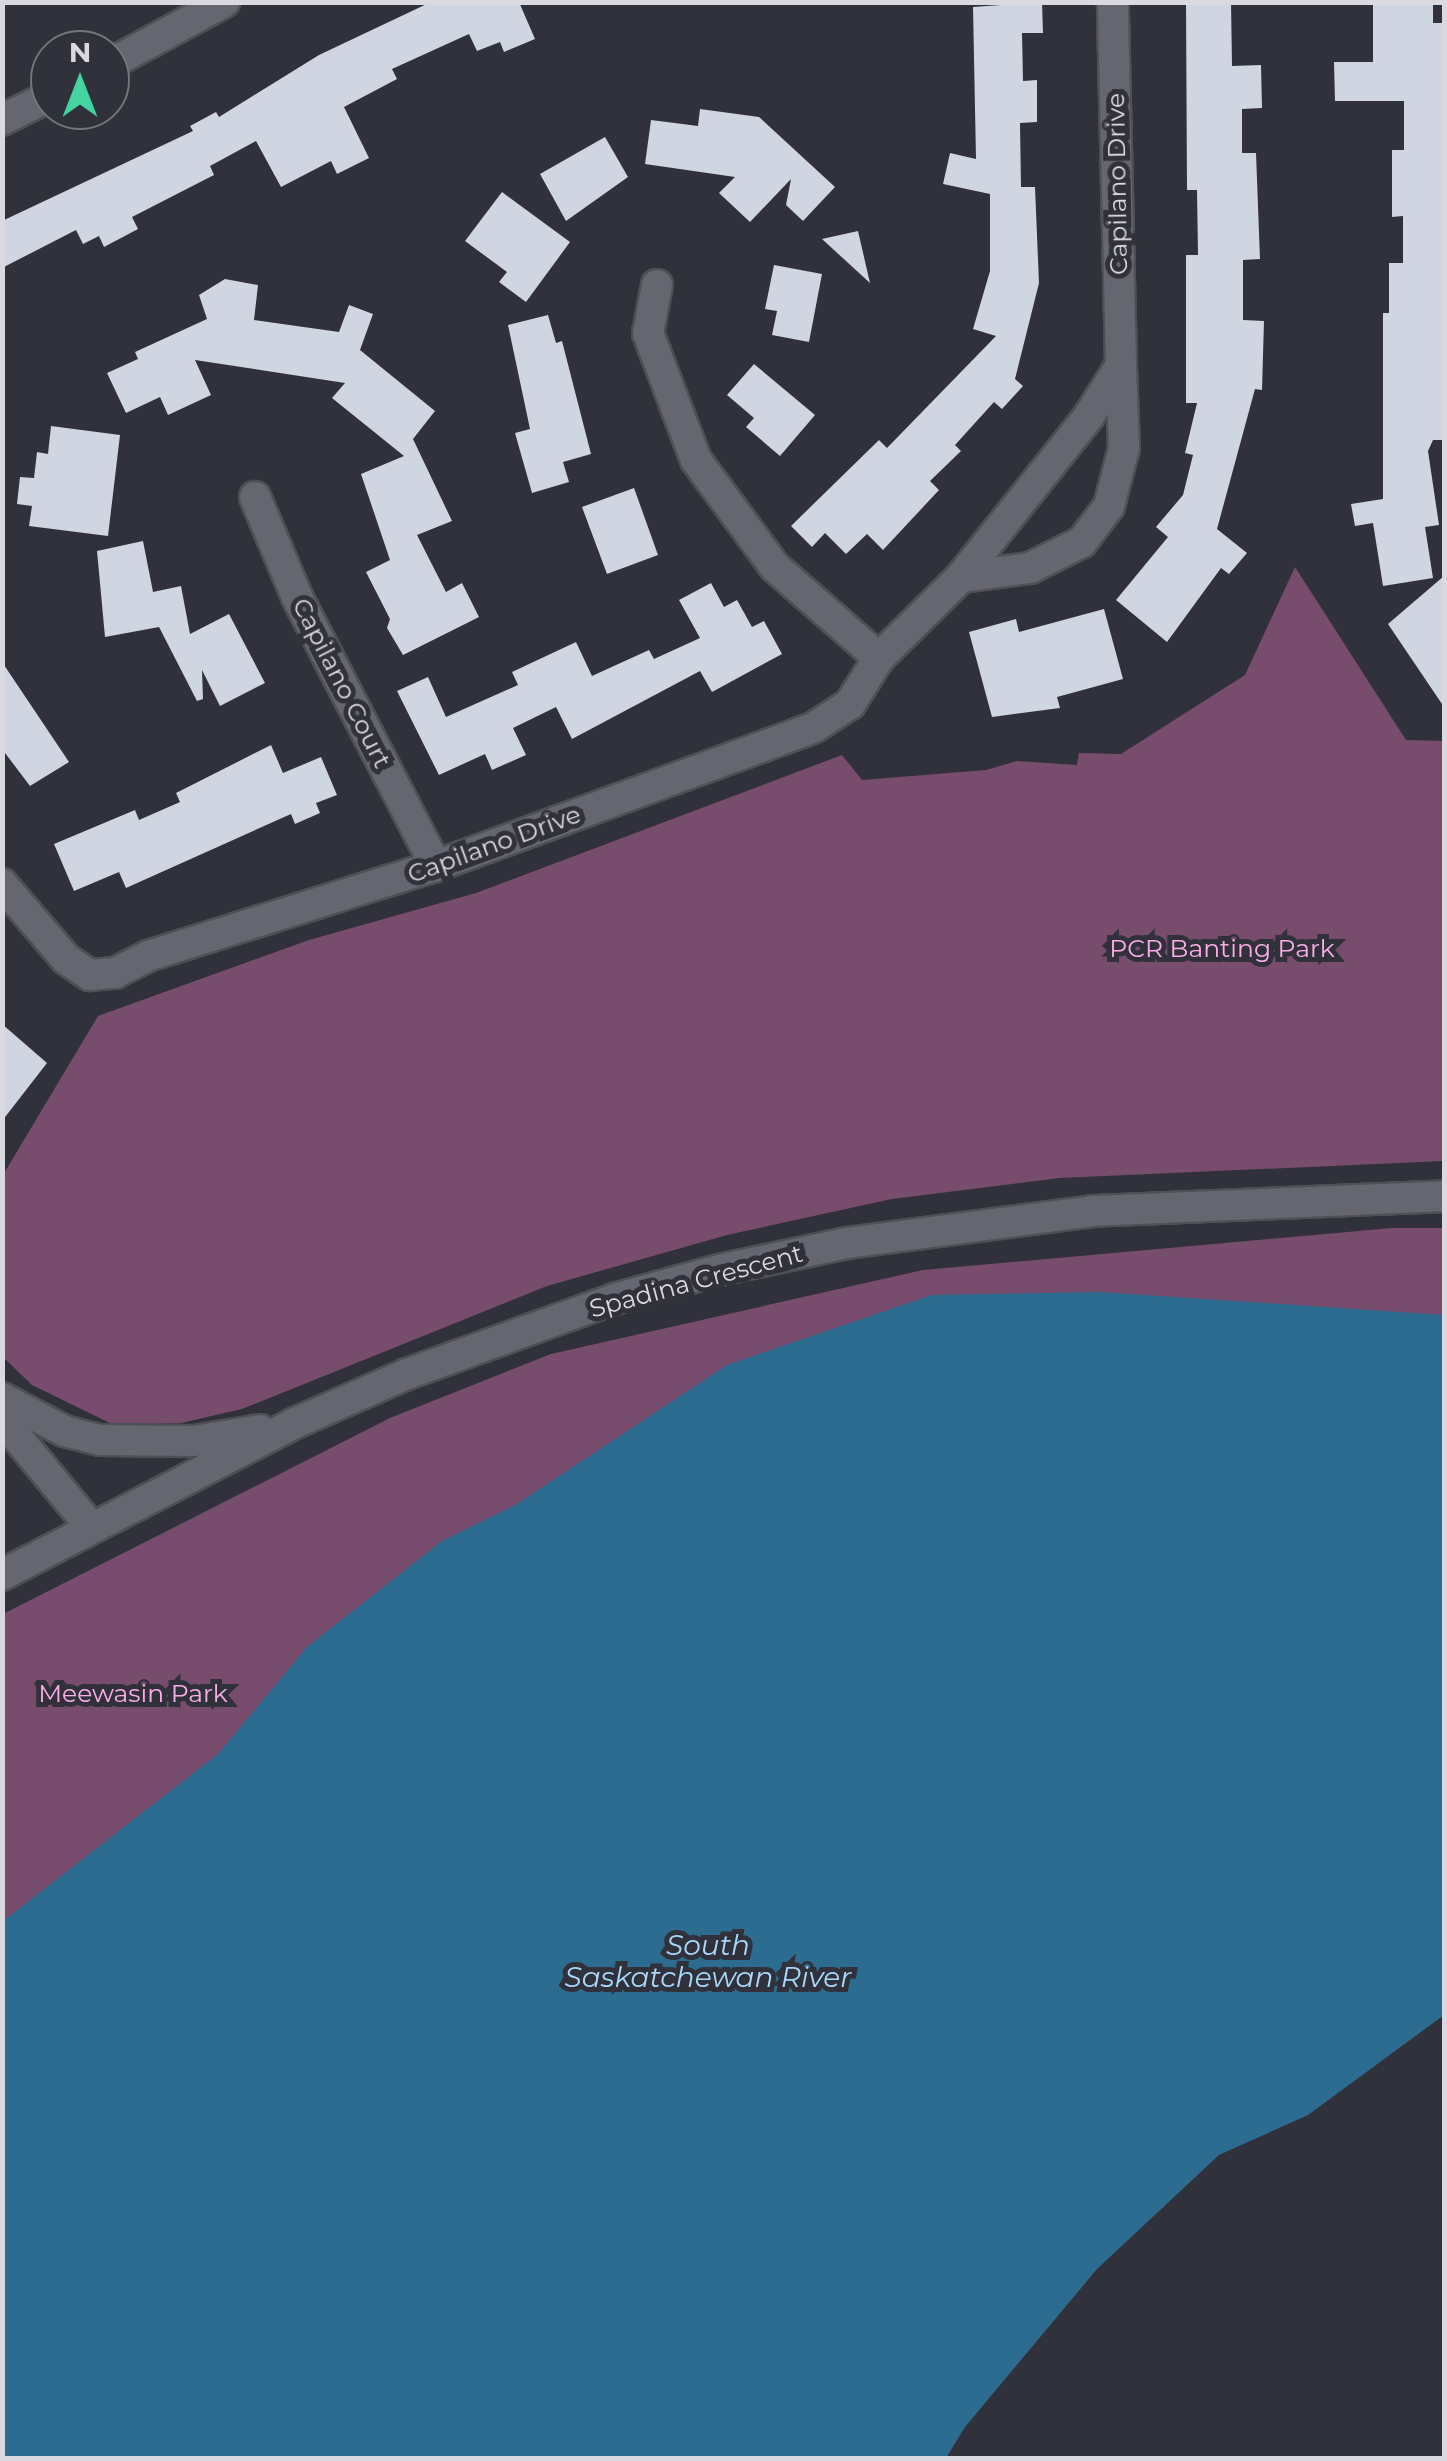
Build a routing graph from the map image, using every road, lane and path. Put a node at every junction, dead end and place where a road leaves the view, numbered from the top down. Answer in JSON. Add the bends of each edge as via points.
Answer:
{"nodes":[{"id":1,"x":224,"y":2,"type":"edge"},
{"id":2,"x":1113,"y":2,"type":"edge"},
{"id":3,"x":130,"y":53,"type":"edge"},
{"id":4,"x":30,"y":106,"type":"edge"},
{"id":5,"x":2,"y":120,"type":"edge"},
{"id":6,"x":657,"y":285,"type":"dead end"},
{"id":7,"x":1121,"y":365,"type":"junction"},
{"id":8,"x":255,"y":497,"type":"dead end"},
{"id":9,"x":960,"y":577,"type":"junction"},
{"id":10,"x":879,"y":658,"type":"junction"},
{"id":11,"x":436,"y":866,"type":"junction"},
{"id":12,"x":2,"y":884,"type":"edge"},
{"id":13,"x":1444,"y":1196,"type":"edge"},
{"id":14,"x":2,"y":1398,"type":"edge"},
{"id":15,"x":2,"y":1419,"type":"edge"},
{"id":16,"x":293,"y":1424,"type":"junction"},
{"id":17,"x":91,"y":1528,"type":"junction"},
{"id":18,"x":2,"y":1575,"type":"edge"}],
"edges":[{"from":1,"to":3,"type":"street"},
{"from":2,"to":7,"type":"street","name":"Capilano Drive"},
{"from":4,"to":5,"type":"street"},
{"from":6,"to":10,"type":"street","via":[[648,332],[696,460],[775,568]]},
{"from":7,"to":9,"type":"street","name":"Capilano Drive","via":[[1089,416]]},
{"from":7,"to":9,"type":"street","name":"Capilano Drive","via":[[1124,448],[1109,506],[1082,542],[1030,568]]},
{"from":8,"to":11,"type":"street","name":"Capilano Court","via":[[297,597]]},
{"from":9,"to":10,"type":"street","name":"Capilano Drive"},
{"from":10,"to":11,"type":"street","name":"Capilano Drive","via":[[850,704],[813,728]]},
{"from":11,"to":12,"type":"street","name":"Capilano Drive","via":[[148,956],[115,973],[90,975],[46,938]]},
{"from":13,"to":16,"type":"street","name":"Spadina Crescent","via":[[1092,1211],[847,1243],[614,1299]]},
{"from":14,"to":16,"type":"street","via":[[64,1430],[136,1444]]},
{"from":15,"to":17,"type":"street"},
{"from":16,"to":17,"type":"street","name":"Spadina Crescent"},
{"from":17,"to":18,"type":"street","name":"Spadina Crescent"}]}
